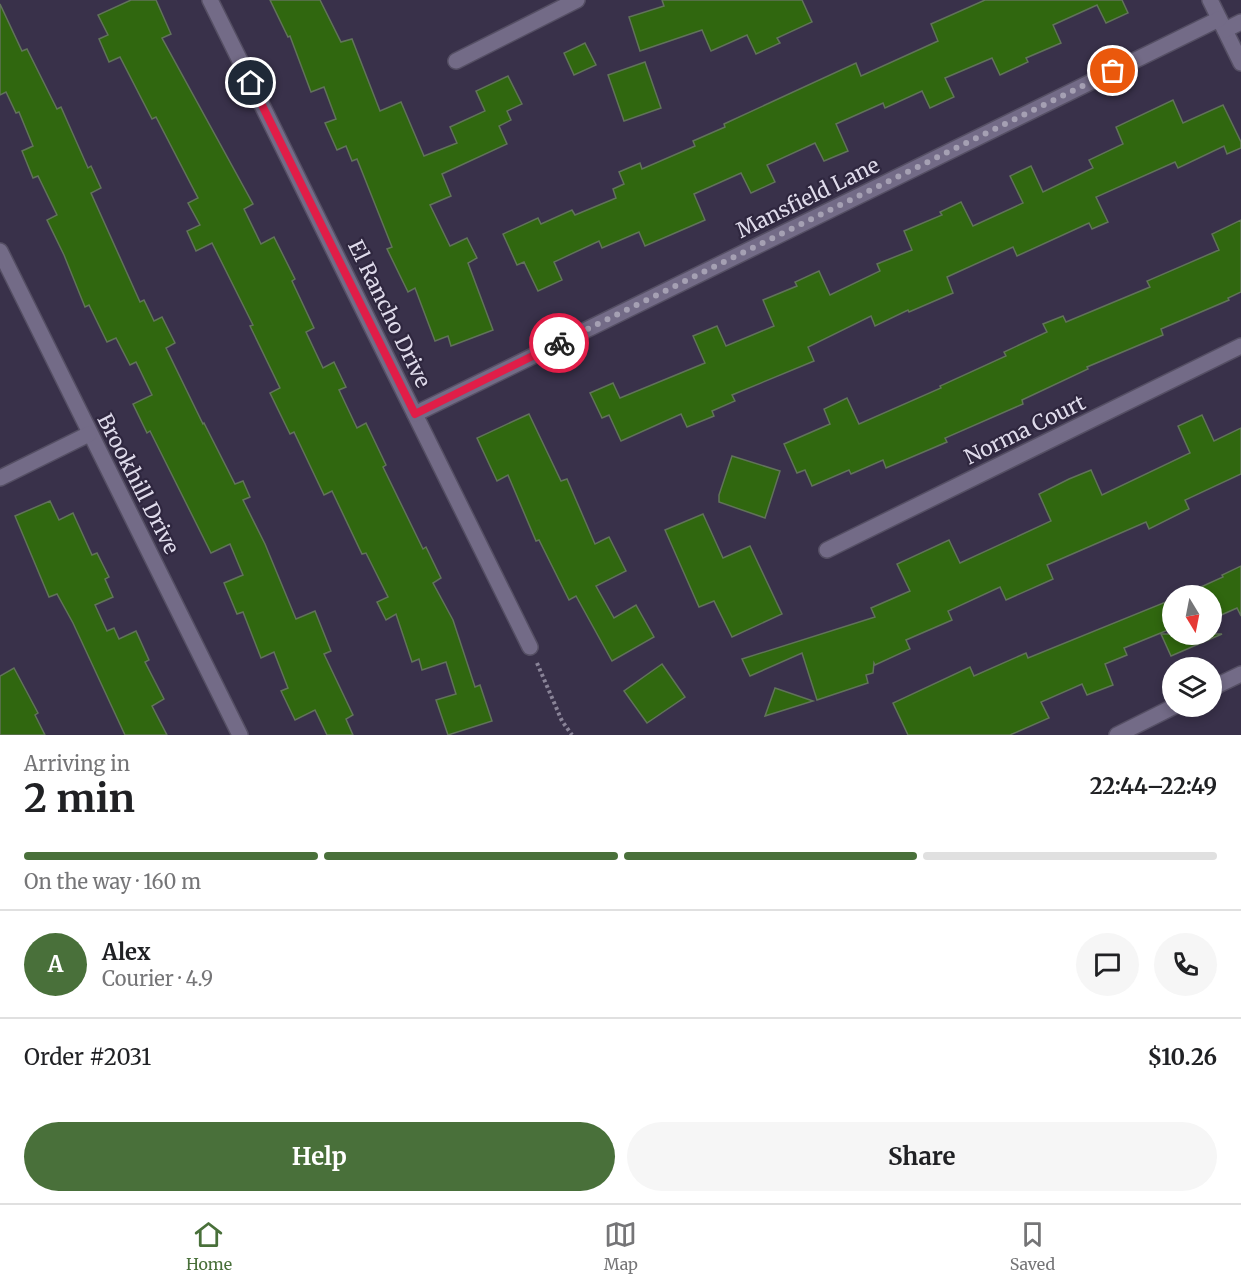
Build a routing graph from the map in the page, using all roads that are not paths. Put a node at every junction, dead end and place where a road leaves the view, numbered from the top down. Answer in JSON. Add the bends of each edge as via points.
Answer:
{"nodes":[{"id":1,"x":210,"y":0,"type":"edge"},
{"id":2,"x":577,"y":0,"type":"edge"},
{"id":3,"x":1210,"y":0,"type":"edge"},
{"id":4,"x":1241,"y":22,"type":"edge"},
{"id":5,"x":1222,"y":24,"type":"junction"},
{"id":6,"x":456,"y":61,"type":"dead end"},
{"id":7,"x":1241,"y":63,"type":"edge"},
{"id":8,"x":0,"y":251,"type":"edge"},
{"id":9,"x":1241,"y":346,"type":"edge"},
{"id":10,"x":415,"y":414,"type":"junction"},
{"id":11,"x":89,"y":434,"type":"junction"},
{"id":12,"x":0,"y":478,"type":"edge"},
{"id":13,"x":827,"y":550,"type":"dead end"},
{"id":14,"x":530,"y":647,"type":"road end"},
{"id":15,"x":1241,"y":674,"type":"edge"},
{"id":16,"x":1222,"y":683,"type":"edge"},
{"id":17,"x":1162,"y":712,"type":"edge"},
{"id":18,"x":240,"y":735,"type":"edge"},
{"id":19,"x":1117,"y":735,"type":"edge"}],
"edges":[{"from":1,"to":10,"type":"street","name":"El Rancho Drive"},
{"from":2,"to":6,"type":"street"},
{"from":3,"to":5,"type":"street"},
{"from":4,"to":5,"type":"street","name":"Mansfield Lane"},
{"from":5,"to":7,"type":"street"},
{"from":5,"to":10,"type":"street","name":"Mansfield Lane"},
{"from":8,"to":11,"type":"street","name":"Brookhill Drive"},
{"from":9,"to":13,"type":"street","name":"Norma Court"},
{"from":10,"to":14,"type":"street","name":"El Rancho Drive"},
{"from":11,"to":12,"type":"street"},
{"from":11,"to":18,"type":"street","name":"Brookhill Drive"},
{"from":15,"to":16,"type":"street"},
{"from":17,"to":19,"type":"street"}]}
